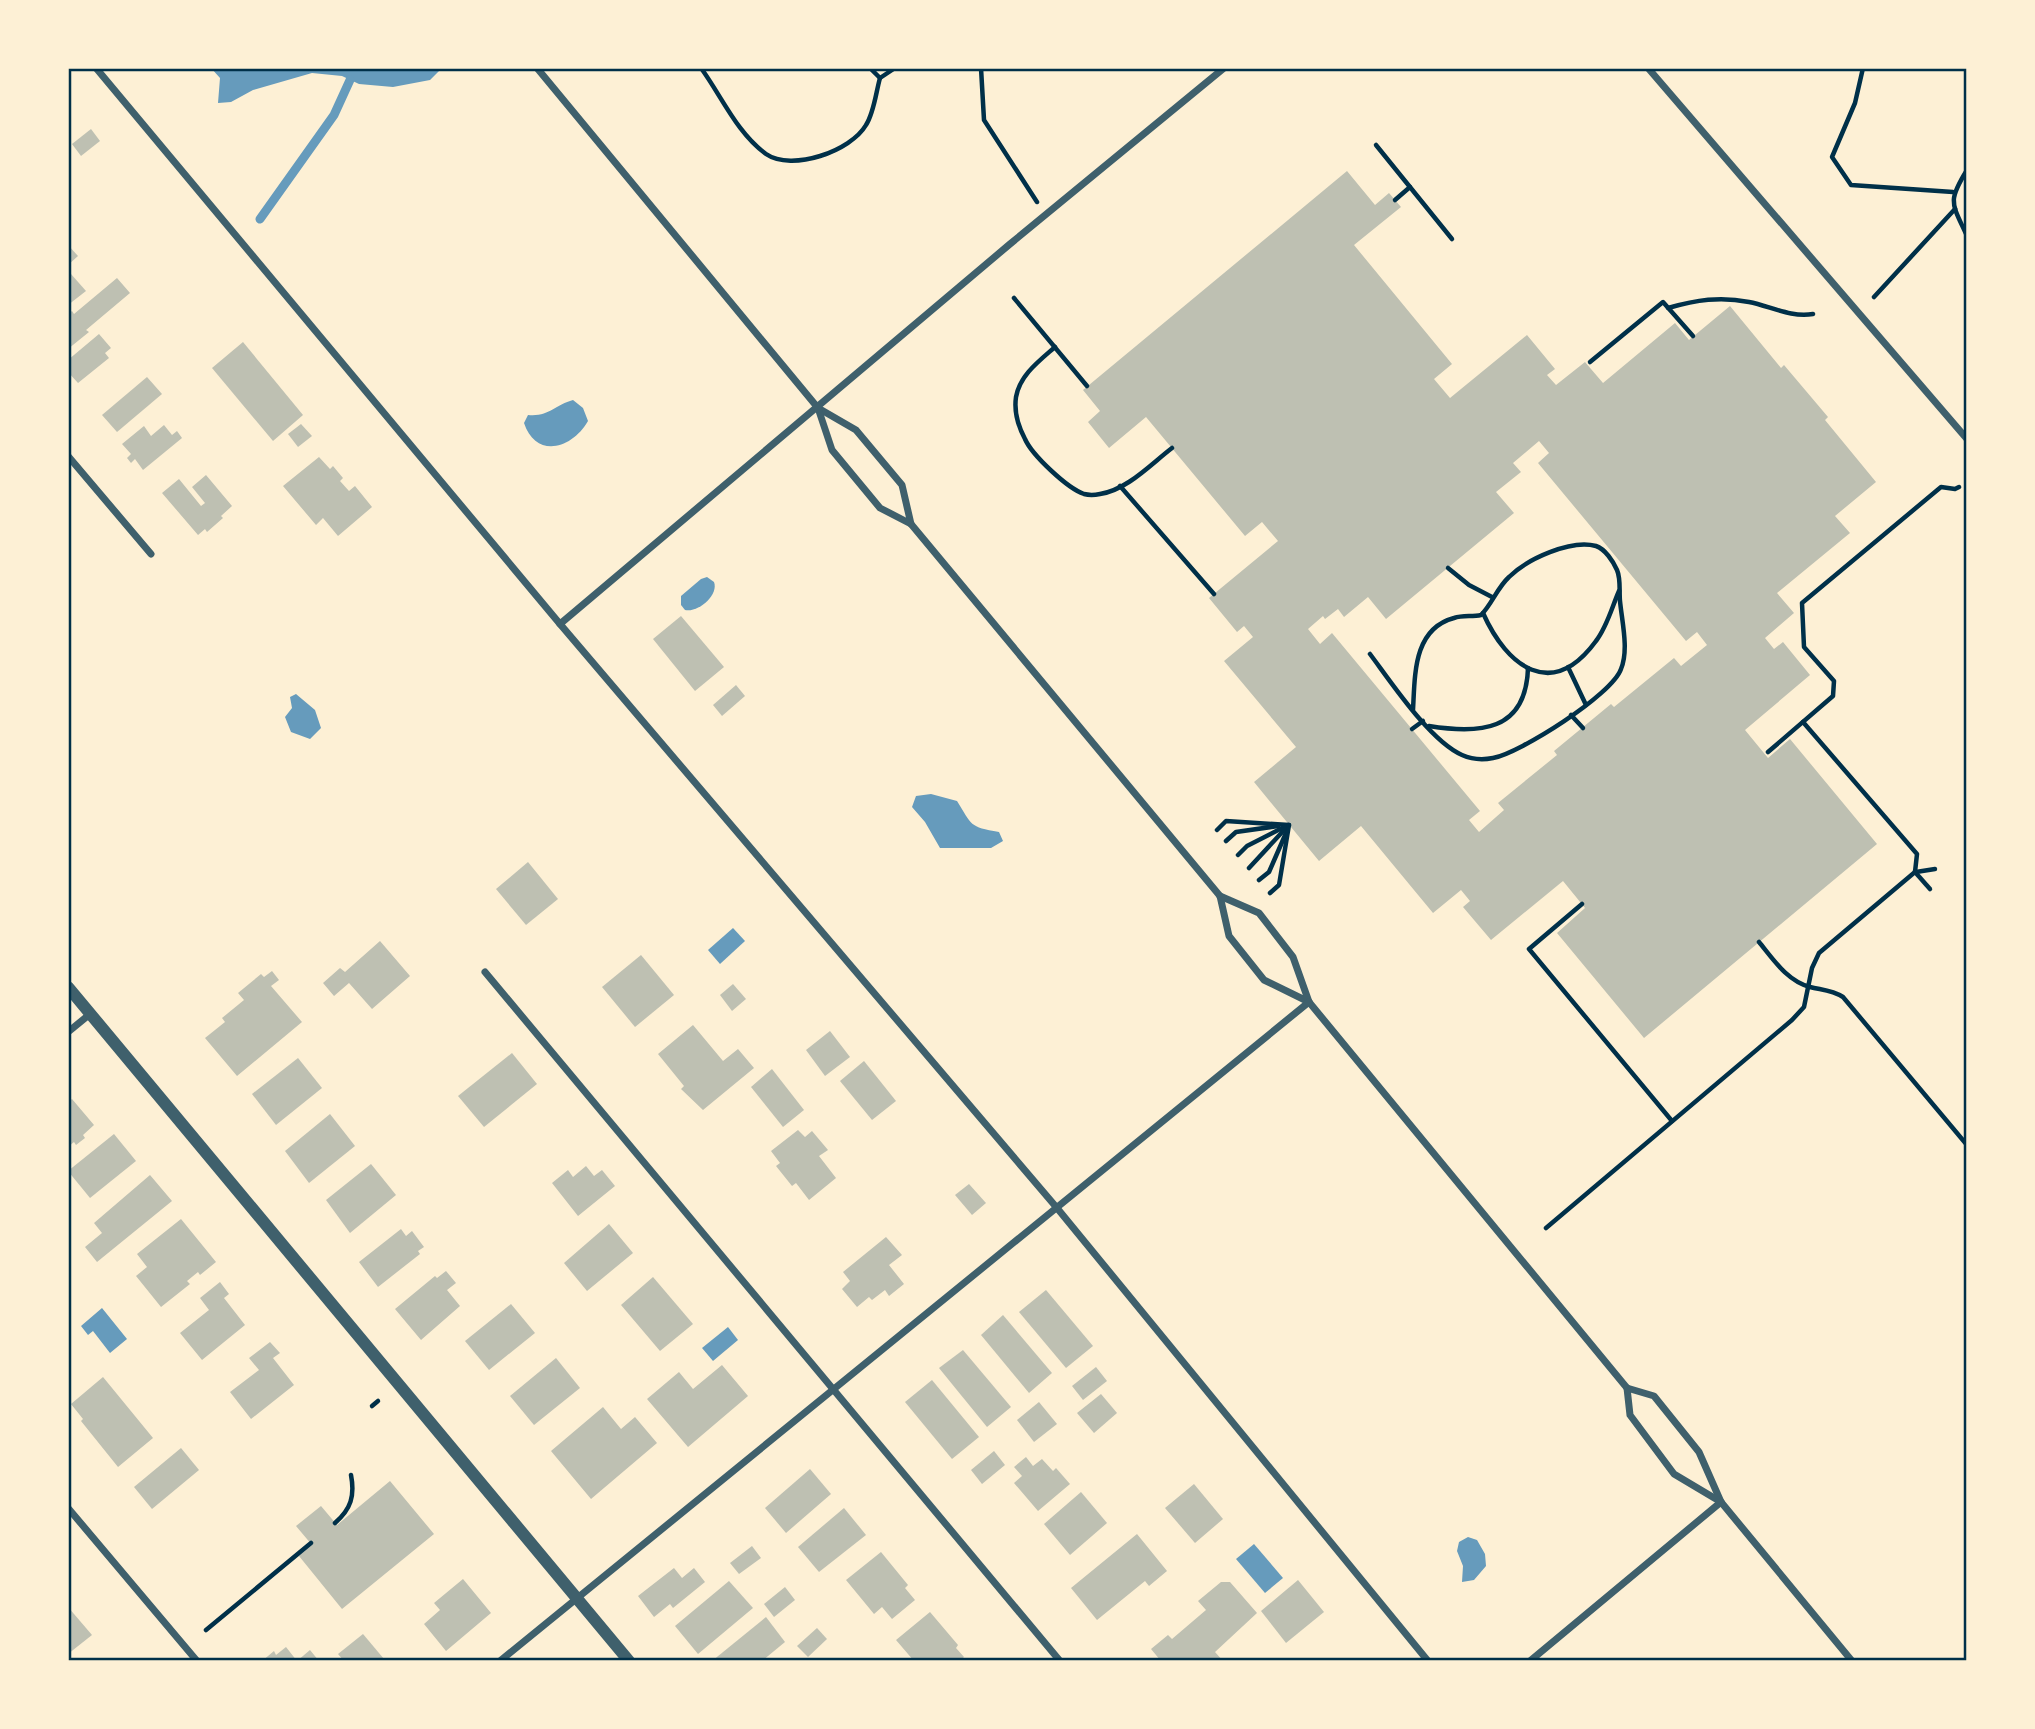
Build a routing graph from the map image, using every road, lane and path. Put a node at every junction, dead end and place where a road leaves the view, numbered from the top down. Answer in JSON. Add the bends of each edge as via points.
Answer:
{"nodes":[{"id":1,"x":96,"y":68,"type":"edge"},
{"id":2,"x":537,"y":68,"type":"edge"},
{"id":3,"x":701,"y":68,"type":"edge"},
{"id":4,"x":870,"y":68,"type":"edge"},
{"id":5,"x":895,"y":68,"type":"edge"},
{"id":6,"x":981,"y":68,"type":"edge"},
{"id":7,"x":1224,"y":68,"type":"edge"},
{"id":8,"x":1648,"y":68,"type":"edge"},
{"id":9,"x":1863,"y":68,"type":"edge"},
{"id":10,"x":880,"y":78,"type":"junction"},
{"id":11,"x":1376,"y":145,"type":"dead end"},
{"id":12,"x":1967,"y":170,"type":"edge"},
{"id":13,"x":1410,"y":187,"type":"junction"},
{"id":14,"x":1953,"y":192,"type":"junction"},
{"id":15,"x":1395,"y":200,"type":"dead end"},
{"id":16,"x":1955,"y":209,"type":"junction"},
{"id":17,"x":1046,"y":214,"type":"junction"},
{"id":18,"x":1967,"y":236,"type":"edge"},
{"id":19,"x":1452,"y":239,"type":"dead end"},
{"id":20,"x":1874,"y":297,"type":"dead end"},
{"id":21,"x":1014,"y":298,"type":"dead end"},
{"id":22,"x":1668,"y":308,"type":"junction"},
{"id":23,"x":1813,"y":314,"type":"dead end"},
{"id":24,"x":1693,"y":336,"type":"dead end"},
{"id":25,"x":1055,"y":347,"type":"junction"},
{"id":26,"x":1590,"y":362,"type":"dead end"},
{"id":27,"x":1087,"y":386,"type":"dead end"},
{"id":28,"x":818,"y":408,"type":"junction"},
{"id":29,"x":1967,"y":439,"type":"edge"},
{"id":30,"x":1172,"y":448,"type":"dead end"},
{"id":31,"x":68,"y":456,"type":"edge"},
{"id":32,"x":1120,"y":486,"type":"junction"},
{"id":33,"x":1959,"y":486,"type":"dead end"},
{"id":34,"x":911,"y":524,"type":"junction"},
{"id":35,"x":151,"y":554,"type":"dead end"},
{"id":36,"x":1448,"y":568,"type":"dead end"},
{"id":37,"x":1619,"y":590,"type":"junction"},
{"id":38,"x":1214,"y":594,"type":"dead end"},
{"id":39,"x":1492,"y":597,"type":"junction"},
{"id":40,"x":1482,"y":613,"type":"junction"},
{"id":41,"x":559,"y":624,"type":"junction"},
{"id":42,"x":1370,"y":654,"type":"dead end"},
{"id":43,"x":1568,"y":667,"type":"junction"},
{"id":44,"x":1528,"y":668,"type":"junction"},
{"id":45,"x":1586,"y":705,"type":"junction"},
{"id":46,"x":1413,"y":710,"type":"junction"},
{"id":47,"x":1571,"y":715,"type":"junction"},
{"id":48,"x":1423,"y":721,"type":"junction"},
{"id":49,"x":1803,"y":722,"type":"junction"},
{"id":50,"x":1428,"y":726,"type":"junction"},
{"id":51,"x":1583,"y":728,"type":"dead end"},
{"id":52,"x":1412,"y":729,"type":"dead end"},
{"id":53,"x":1768,"y":752,"type":"dead end"},
{"id":54,"x":1289,"y":825,"type":"junction"},
{"id":55,"x":1217,"y":830,"type":"dead end"},
{"id":56,"x":1226,"y":841,"type":"dead end"},
{"id":57,"x":1238,"y":855,"type":"dead end"},
{"id":58,"x":1249,"y":868,"type":"dead end"},
{"id":59,"x":1935,"y":869,"type":"dead end"},
{"id":60,"x":1915,"y":872,"type":"junction"},
{"id":61,"x":1259,"y":880,"type":"dead end"},
{"id":62,"x":1930,"y":889,"type":"dead end"},
{"id":63,"x":1270,"y":893,"type":"dead end"},
{"id":64,"x":1220,"y":896,"type":"junction"},
{"id":65,"x":1582,"y":904,"type":"dead end"},
{"id":66,"x":1759,"y":942,"type":"dead end"},
{"id":67,"x":485,"y":972,"type":"dead end"},
{"id":68,"x":68,"y":987,"type":"edge"},
{"id":69,"x":1808,"y":987,"type":"junction"},
{"id":70,"x":1309,"y":1002,"type":"junction"},
{"id":71,"x":90,"y":1014,"type":"junction"},
{"id":72,"x":68,"y":1032,"type":"edge"},
{"id":73,"x":1672,"y":1121,"type":"junction"},
{"id":74,"x":1967,"y":1145,"type":"edge"},
{"id":75,"x":1057,"y":1208,"type":"junction"},
{"id":76,"x":1546,"y":1228,"type":"dead end"},
{"id":77,"x":1627,"y":1388,"type":"junction"},
{"id":78,"x":835,"y":1389,"type":"junction"},
{"id":79,"x":377,"y":1401,"type":"dead end"},
{"id":80,"x":372,"y":1406,"type":"dead end"},
{"id":81,"x":351,"y":1475,"type":"dead end"},
{"id":82,"x":1721,"y":1502,"type":"junction"},
{"id":83,"x":68,"y":1508,"type":"edge"},
{"id":84,"x":335,"y":1523,"type":"dead end"},
{"id":85,"x":311,"y":1543,"type":"dead end"},
{"id":86,"x":577,"y":1598,"type":"junction"},
{"id":87,"x":206,"y":1630,"type":"dead end"},
{"id":88,"x":197,"y":1661,"type":"edge"},
{"id":89,"x":500,"y":1661,"type":"edge"},
{"id":90,"x":629,"y":1661,"type":"edge"},
{"id":91,"x":1060,"y":1661,"type":"edge"},
{"id":92,"x":1428,"y":1661,"type":"edge"},
{"id":93,"x":1531,"y":1661,"type":"edge"},
{"id":94,"x":1852,"y":1661,"type":"edge"}],
"edges":[{"from":1,"to":41,"type":"street"},
{"from":2,"to":28,"type":"street"},
{"from":3,"to":10,"type":"path","via":[[745,134],[768,156],[801,162],[845,147],[867,125]]},
{"from":4,"to":10,"type":"path"},
{"from":5,"to":10,"type":"path"},
{"from":6,"to":17,"type":"path","via":[[984,120]]},
{"from":7,"to":17,"type":"street"},
{"from":8,"to":29,"type":"street"},
{"from":9,"to":14,"type":"path","via":[[1855,103],[1832,157],[1851,185]]},
{"from":11,"to":13,"type":"path"},
{"from":12,"to":14,"type":"path"},
{"from":13,"to":15,"type":"path"},
{"from":13,"to":19,"type":"path"},
{"from":14,"to":16,"type":"path"},
{"from":16,"to":18,"type":"path"},
{"from":16,"to":20,"type":"path"},
{"from":17,"to":28,"type":"street"},
{"from":21,"to":25,"type":"path"},
{"from":22,"to":23,"type":"path","via":[[1727,298]]},
{"from":22,"to":24,"type":"path"},
{"from":22,"to":26,"type":"path","via":[[1663,302]]},
{"from":25,"to":27,"type":"path"},
{"from":25,"to":32,"type":"path","via":[[1033,366],[1016,396],[1015,409],[1026,442],[1084,494],[1102,494]]},
{"from":28,"to":34,"type":"street","via":[[832,450],[880,508]]},
{"from":28,"to":34,"type":"street","via":[[856,430],[902,485]]},
{"from":28,"to":41,"type":"street"},
{"from":30,"to":32,"type":"path"},
{"from":31,"to":35,"type":"street"},
{"from":32,"to":38,"type":"path"},
{"from":33,"to":49,"type":"path","via":[[1941,487],[1802,603],[1804,647],[1834,681],[1833,696]]},
{"from":34,"to":64,"type":"street"},
{"from":36,"to":39,"type":"path"},
{"from":37,"to":39,"type":"path","via":[[1616,568],[1608,556],[1595,546],[1582,545],[1522,565]]},
{"from":37,"to":43,"type":"path","via":[[1598,639]]},
{"from":37,"to":45,"type":"path","via":[[1622,668],[1609,687]]},
{"from":39,"to":40,"type":"path"},
{"from":40,"to":44,"type":"path","via":[[1503,650]]},
{"from":40,"to":46,"type":"path","via":[[1454,618],[1428,633],[1418,660]]},
{"from":41,"to":75,"type":"street"},
{"from":42,"to":46,"type":"path"},
{"from":43,"to":44,"type":"path","via":[[1542,673]]},
{"from":43,"to":45,"type":"path"},
{"from":44,"to":50,"type":"path","via":[[1522,700],[1503,721],[1474,730]]},
{"from":45,"to":47,"type":"path"},
{"from":46,"to":48,"type":"path"},
{"from":47,"to":50,"type":"path","via":[[1518,749],[1484,759],[1455,751]]},
{"from":47,"to":51,"type":"path"},
{"from":48,"to":50,"type":"path"},
{"from":48,"to":52,"type":"path"},
{"from":49,"to":53,"type":"path"},
{"from":49,"to":60,"type":"path","via":[[1917,854]]},
{"from":54,"to":55,"type":"path","via":[[1226,821]]},
{"from":54,"to":56,"type":"path","via":[[1236,832]]},
{"from":54,"to":57,"type":"path"},
{"from":54,"to":58,"type":"path"},
{"from":54,"to":61,"type":"path","via":[[1269,872]]},
{"from":54,"to":63,"type":"path","via":[[1279,885]]},
{"from":59,"to":60,"type":"path"},
{"from":60,"to":62,"type":"path"},
{"from":60,"to":69,"type":"path","via":[[1819,953]]},
{"from":64,"to":70,"type":"street","via":[[1259,913],[1293,957]]},
{"from":64,"to":70,"type":"street","via":[[1229,936],[1264,981]]},
{"from":65,"to":73,"type":"path","via":[[1529,949]]},
{"from":66,"to":69,"type":"path","via":[[1784,971]]},
{"from":67,"to":78,"type":"street"},
{"from":68,"to":71,"type":"street"},
{"from":69,"to":73,"type":"path","via":[[1804,1007],[1792,1020]]},
{"from":69,"to":74,"type":"path","via":[[1843,997]]},
{"from":70,"to":75,"type":"street"},
{"from":70,"to":77,"type":"street"},
{"from":71,"to":72,"type":"street"},
{"from":71,"to":86,"type":"street"},
{"from":73,"to":76,"type":"path"},
{"from":75,"to":78,"type":"street"},
{"from":75,"to":92,"type":"street"},
{"from":77,"to":82,"type":"street","via":[[1654,1396],[1699,1452]]},
{"from":77,"to":82,"type":"street","via":[[1630,1415],[1674,1474]]},
{"from":78,"to":86,"type":"street"},
{"from":78,"to":91,"type":"street"},
{"from":79,"to":80,"type":"path"},
{"from":81,"to":84,"type":"path","via":[[352,1499]]},
{"from":82,"to":93,"type":"street"},
{"from":82,"to":94,"type":"street"},
{"from":83,"to":88,"type":"street"},
{"from":85,"to":87,"type":"path"},
{"from":86,"to":89,"type":"street"},
{"from":86,"to":90,"type":"street"}]}
